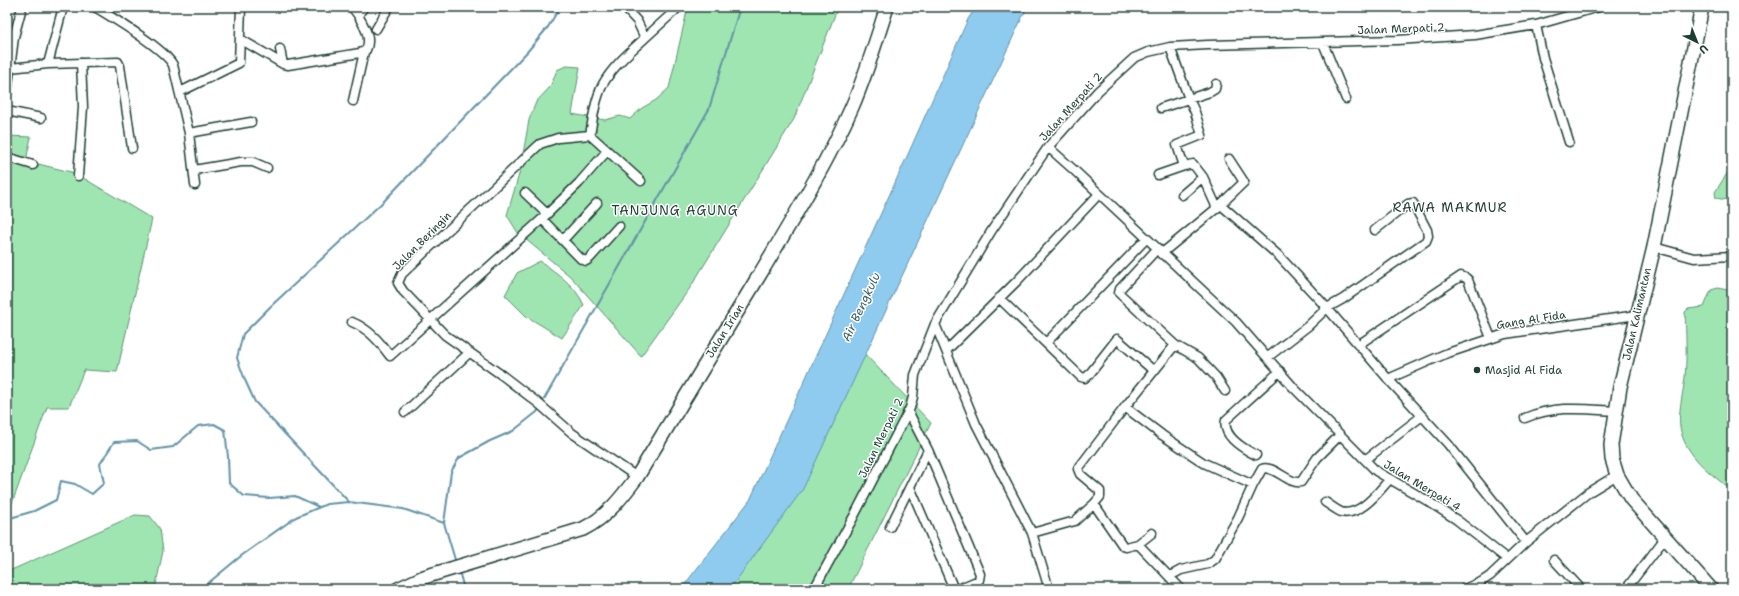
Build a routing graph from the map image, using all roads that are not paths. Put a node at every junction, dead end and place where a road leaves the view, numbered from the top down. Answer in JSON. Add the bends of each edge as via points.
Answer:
{"nodes":[{"id":1,"x":22,"y":7,"type":"edge"},
{"id":2,"x":63,"y":7,"type":"edge"},
{"id":3,"x":95,"y":7,"type":"edge"},
{"id":4,"x":241,"y":7,"type":"edge"},
{"id":5,"x":352,"y":7,"type":"edge"},
{"id":6,"x":364,"y":7,"type":"edge"},
{"id":7,"x":389,"y":7,"type":"edge"},
{"id":8,"x":624,"y":7,"type":"edge"},
{"id":9,"x":678,"y":7,"type":"edge"},
{"id":10,"x":886,"y":7,"type":"edge"},
{"id":11,"x":1599,"y":7,"type":"edge"},
{"id":12,"x":1702,"y":7,"type":"edge"},
{"id":13,"x":358,"y":15,"type":"junction"},
{"id":14,"x":1536,"y":25,"type":"junction"},
{"id":15,"x":376,"y":29,"type":"dead end"},
{"id":16,"x":645,"y":38,"type":"junction"},
{"id":17,"x":240,"y":39,"type":"junction"},
{"id":18,"x":1323,"y":43,"type":"junction"},
{"id":19,"x":1170,"y":47,"type":"junction"},
{"id":20,"x":280,"y":49,"type":"dead end"},
{"id":21,"x":364,"y":52,"type":"junction"},
{"id":22,"x":81,"y":63,"type":"junction"},
{"id":23,"x":48,"y":64,"type":"junction"},
{"id":24,"x":283,"y":64,"type":"junction"},
{"id":25,"x":10,"y":68,"type":"junction"},
{"id":26,"x":1216,"y":84,"type":"dead end"},
{"id":27,"x":180,"y":92,"type":"junction"},
{"id":28,"x":7,"y":93,"type":"edge"},
{"id":29,"x":1189,"y":99,"type":"junction"},
{"id":30,"x":1346,"y":99,"type":"dead end"},
{"id":31,"x":353,"y":101,"type":"dead end"},
{"id":32,"x":1161,"y":108,"type":"dead end"},
{"id":33,"x":7,"y":111,"type":"edge"},
{"id":34,"x":41,"y":118,"type":"dead end"},
{"id":35,"x":251,"y":122,"type":"dead end"},
{"id":36,"x":189,"y":133,"type":"junction"},
{"id":37,"x":590,"y":135,"type":"junction"},
{"id":38,"x":1569,"y":142,"type":"dead end"},
{"id":39,"x":1048,"y":147,"type":"junction"},
{"id":40,"x":132,"y":148,"type":"dead end"},
{"id":41,"x":607,"y":151,"type":"junction"},
{"id":42,"x":7,"y":157,"type":"edge"},
{"id":43,"x":1229,"y":159,"type":"dead end"},
{"id":44,"x":33,"y":165,"type":"dead end"},
{"id":45,"x":1184,"y":166,"type":"junction"},
{"id":46,"x":267,"y":168,"type":"dead end"},
{"id":47,"x":194,"y":170,"type":"junction"},
{"id":48,"x":78,"y":176,"type":"dead end"},
{"id":49,"x":1158,"y":176,"type":"dead end"},
{"id":50,"x":1202,"y":177,"type":"junction"},
{"id":51,"x":641,"y":181,"type":"dead end"},
{"id":52,"x":195,"y":185,"type":"dead end"},
{"id":53,"x":525,"y":192,"type":"dead end"},
{"id":54,"x":1100,"y":194,"type":"junction"},
{"id":55,"x":1182,"y":195,"type":"dead end"},
{"id":56,"x":597,"y":203,"type":"dead end"},
{"id":57,"x":1218,"y":206,"type":"junction"},
{"id":58,"x":545,"y":216,"type":"junction"},
{"id":59,"x":619,"y":226,"type":"dead end"},
{"id":60,"x":1375,"y":230,"type":"dead end"},
{"id":61,"x":1146,"y":239,"type":"junction"},
{"id":62,"x":563,"y":240,"type":"junction"},
{"id":63,"x":1654,"y":247,"type":"junction"},
{"id":64,"x":1159,"y":251,"type":"junction"},
{"id":65,"x":1732,"y":256,"type":"edge"},
{"id":66,"x":999,"y":298,"type":"junction"},
{"id":67,"x":1327,"y":308,"type":"junction"},
{"id":68,"x":1637,"y":315,"type":"junction"},
{"id":69,"x":429,"y":320,"type":"junction"},
{"id":70,"x":352,"y":322,"type":"dead end"},
{"id":71,"x":935,"y":324,"type":"junction"},
{"id":72,"x":1491,"y":338,"type":"junction"},
{"id":73,"x":1046,"y":343,"type":"junction"},
{"id":74,"x":1175,"y":345,"type":"junction"},
{"id":75,"x":1358,"y":345,"type":"junction"},
{"id":76,"x":946,"y":351,"type":"junction"},
{"id":77,"x":469,"y":353,"type":"junction"},
{"id":78,"x":1268,"y":357,"type":"junction"},
{"id":79,"x":1154,"y":371,"type":"junction"},
{"id":80,"x":1280,"y":371,"type":"junction"},
{"id":81,"x":1388,"y":379,"type":"junction"},
{"id":82,"x":1225,"y":392,"type":"dead end"},
{"id":83,"x":1125,"y":407,"type":"junction"},
{"id":84,"x":908,"y":411,"type":"junction"},
{"id":85,"x":1616,"y":411,"type":"junction"},
{"id":86,"x":405,"y":412,"type":"dead end"},
{"id":87,"x":1422,"y":416,"type":"junction"},
{"id":88,"x":1525,"y":418,"type":"dead end"},
{"id":89,"x":1340,"y":435,"type":"junction"},
{"id":90,"x":928,"y":450,"type":"junction"},
{"id":91,"x":1256,"y":455,"type":"dead end"},
{"id":92,"x":1365,"y":460,"type":"junction"},
{"id":93,"x":1617,"y":475,"type":"junction"},
{"id":94,"x":637,"y":477,"type":"junction"},
{"id":95,"x":1389,"y":480,"type":"junction"},
{"id":96,"x":1253,"y":485,"type":"junction"},
{"id":97,"x":910,"y":487,"type":"junction"},
{"id":98,"x":1325,"y":502,"type":"dead end"},
{"id":99,"x":1094,"y":504,"type":"junction"},
{"id":100,"x":890,"y":527,"type":"dead end"},
{"id":101,"x":1032,"y":533,"type":"junction"},
{"id":102,"x":1152,"y":533,"type":"dead end"},
{"id":103,"x":1665,"y":538,"type":"junction"},
{"id":104,"x":1526,"y":542,"type":"junction"},
{"id":105,"x":1138,"y":544,"type":"junction"},
{"id":106,"x":1507,"y":559,"type":"junction"},
{"id":107,"x":1554,"y":560,"type":"dead end"},
{"id":108,"x":1170,"y":576,"type":"junction"},
{"id":109,"x":1468,"y":588,"type":"edge"},
{"id":110,"x":398,"y":589,"type":"edge"},
{"id":111,"x":814,"y":589,"type":"edge"},
{"id":112,"x":1049,"y":589,"type":"edge"},
{"id":113,"x":1181,"y":589,"type":"edge"},
{"id":114,"x":1582,"y":589,"type":"edge"},
{"id":115,"x":1626,"y":589,"type":"edge"},
{"id":116,"x":1711,"y":589,"type":"edge"}],
"edges":[{"from":1,"to":25,"type":"street","via":[[14,37]]},
{"from":2,"to":23,"type":"street"},
{"from":3,"to":27,"type":"street","via":[[168,57],[175,68]]},
{"from":4,"to":17,"type":"street"},
{"from":5,"to":13,"type":"street"},
{"from":6,"to":13,"type":"street"},
{"from":7,"to":15,"type":"street"},
{"from":8,"to":16,"type":"street","via":[[637,21]]},
{"from":9,"to":16,"type":"street"},
{"from":10,"to":94,"type":"main road","name":"Jalan Irian","via":[[865,74],[822,166],[786,231]]},
{"from":11,"to":14,"type":"street","name":"Jalan Merpati 2"},
{"from":12,"to":63,"type":"main road","name":"Jalan Kalimantan"},
{"from":13,"to":21,"type":"street","via":[[367,35],[368,45]]},
{"from":14,"to":18,"type":"street","name":"Jalan Merpati 2","via":[[1448,38]]},
{"from":14,"to":38,"type":"street","via":[[1543,58]]},
{"from":16,"to":37,"type":"street","via":[[614,69],[602,86],[595,106]]},
{"from":17,"to":24,"type":"street"},
{"from":17,"to":27,"type":"street","via":[[238,64]]},
{"from":18,"to":19,"type":"street","name":"Jalan Merpati 2"},
{"from":18,"to":30,"type":"street"},
{"from":19,"to":29,"type":"street"},
{"from":19,"to":39,"type":"street","name":"Jalan Merpati 2","via":[[1148,52],[1127,63]]},
{"from":20,"to":24,"type":"street"},
{"from":21,"to":24,"type":"street","via":[[291,65]]},
{"from":21,"to":31,"type":"street"},
{"from":22,"to":23,"type":"street"},
{"from":22,"to":40,"type":"street","via":[[119,63]]},
{"from":22,"to":48,"type":"street","via":[[83,107]]},
{"from":23,"to":25,"type":"street"},
{"from":25,"to":28,"type":"street"},
{"from":26,"to":29,"type":"street","via":[[1213,90]]},
{"from":27,"to":36,"type":"street"},
{"from":29,"to":32,"type":"street"},
{"from":29,"to":45,"type":"street","via":[[1196,112],[1202,135],[1177,145]]},
{"from":33,"to":34,"type":"street"},
{"from":35,"to":36,"type":"street"},
{"from":36,"to":47,"type":"street"},
{"from":37,"to":41,"type":"street"},
{"from":37,"to":69,"type":"street","name":"Jalan Beringin","via":[[558,138],[540,144],[402,274],[398,285]]},
{"from":39,"to":54,"type":"street"},
{"from":39,"to":71,"type":"street","name":"Jalan Merpati 2","via":[[992,230]]},
{"from":41,"to":51,"type":"street"},
{"from":41,"to":58,"type":"street"},
{"from":42,"to":44,"type":"street"},
{"from":43,"to":57,"type":"street","via":[[1244,182]]},
{"from":45,"to":49,"type":"street"},
{"from":45,"to":50,"type":"street","via":[[1193,164]]},
{"from":46,"to":47,"type":"street","via":[[252,162],[241,162]]},
{"from":47,"to":52,"type":"street"},
{"from":50,"to":55,"type":"street"},
{"from":50,"to":57,"type":"street"},
{"from":53,"to":58,"type":"street"},
{"from":54,"to":61,"type":"street"},
{"from":54,"to":66,"type":"street"},
{"from":56,"to":62,"type":"street"},
{"from":57,"to":64,"type":"street"},
{"from":57,"to":67,"type":"street","via":[[1279,256]]},
{"from":58,"to":62,"type":"street"},
{"from":58,"to":69,"type":"street"},
{"from":59,"to":62,"type":"street","via":[[588,260],[581,259]]},
{"from":60,"to":67,"type":"street","via":[[1408,204],[1413,203],[1428,236],[1426,241]]},
{"from":61,"to":64,"type":"street"},
{"from":61,"to":73,"type":"street"},
{"from":63,"to":65,"type":"street","via":[[1694,258]]},
{"from":63,"to":68,"type":"main road","name":"Jalan Kalimantan"},
{"from":64,"to":74,"type":"street","via":[[1119,293]]},
{"from":64,"to":78,"type":"street","via":[[1219,306]]},
{"from":66,"to":73,"type":"street"},
{"from":66,"to":76,"type":"street"},
{"from":67,"to":75,"type":"street"},
{"from":67,"to":78,"type":"street"},
{"from":68,"to":72,"type":"street","name":"Gang Al Fida","via":[[1512,332]]},
{"from":68,"to":85,"type":"main road","name":"Jalan Kalimantan"},
{"from":69,"to":70,"type":"street","via":[[390,356],[364,327]]},
{"from":69,"to":77,"type":"street","name":"Jalan Beringin"},
{"from":71,"to":76,"type":"street"},
{"from":71,"to":84,"type":"street","name":"Jalan Merpati 2","via":[[916,368],[912,402]]},
{"from":72,"to":75,"type":"street","via":[[1468,280],[1461,276]]},
{"from":72,"to":81,"type":"street","name":"Gang Al Fida","via":[[1445,354]]},
{"from":73,"to":79,"type":"street","via":[[1083,378],[1088,376],[1117,339]]},
{"from":74,"to":79,"type":"street"},
{"from":74,"to":82,"type":"street","via":[[1198,358],[1216,377]]},
{"from":75,"to":81,"type":"street"},
{"from":76,"to":101,"type":"street","via":[[976,424]]},
{"from":77,"to":86,"type":"street"},
{"from":77,"to":94,"type":"street","name":"Jalan Beringin","via":[[503,376],[572,433]]},
{"from":78,"to":80,"type":"street"},
{"from":79,"to":83,"type":"street"},
{"from":80,"to":89,"type":"street"},
{"from":80,"to":91,"type":"street","via":[[1226,420],[1226,428],[1235,441]]},
{"from":81,"to":87,"type":"street"},
{"from":83,"to":96,"type":"street","via":[[1204,463]]},
{"from":83,"to":99,"type":"street","via":[[1078,469],[1080,474],[1100,491],[1100,497]]},
{"from":84,"to":90,"type":"street"},
{"from":84,"to":111,"type":"street","name":"Jalan Merpati 2"},
{"from":85,"to":88,"type":"street","via":[[1570,408],[1548,410]]},
{"from":85,"to":93,"type":"main road","name":"Jalan Kalimantan","via":[[1611,444]]},
{"from":87,"to":92,"type":"street","name":"Jalan Merpati 4"},
{"from":87,"to":104,"type":"street","via":[[1461,460]]},
{"from":89,"to":92,"type":"street"},
{"from":89,"to":96,"type":"street","via":[[1317,458],[1301,482],[1265,468],[1261,470]]},
{"from":90,"to":97,"type":"street"},
{"from":90,"to":97,"type":"street","via":[[980,574],[979,580],[958,589],[954,587]]},
{"from":92,"to":95,"type":"street","name":"Jalan Merpati 4"},
{"from":93,"to":103,"type":"main road","name":"Jalan Kalimantan","via":[[1631,499]]},
{"from":93,"to":104,"type":"street","via":[[1589,492]]},
{"from":94,"to":110,"type":"main road","name":"Jalan Irian","via":[[610,510],[593,524],[424,576]]},
{"from":95,"to":98,"type":"street","via":[[1366,503],[1349,513],[1340,512]]},
{"from":95,"to":106,"type":"street","name":"Jalan Merpati 4","via":[[1457,520]]},
{"from":96,"to":108,"type":"street","via":[[1215,559],[1208,564],[1181,570]]},
{"from":97,"to":100,"type":"street"},
{"from":99,"to":101,"type":"street","via":[[1078,519]]},
{"from":99,"to":105,"type":"street","via":[[1123,546]]},
{"from":101,"to":112,"type":"street"},
{"from":102,"to":105,"type":"street"},
{"from":103,"to":115,"type":"street"},
{"from":103,"to":116,"type":"main road","name":"Jalan Kalimantan"},
{"from":104,"to":106,"type":"street"},
{"from":105,"to":108,"type":"street"},
{"from":106,"to":109,"type":"street","via":[[1490,576]]},
{"from":107,"to":114,"type":"street"},
{"from":108,"to":113,"type":"street"}]}
